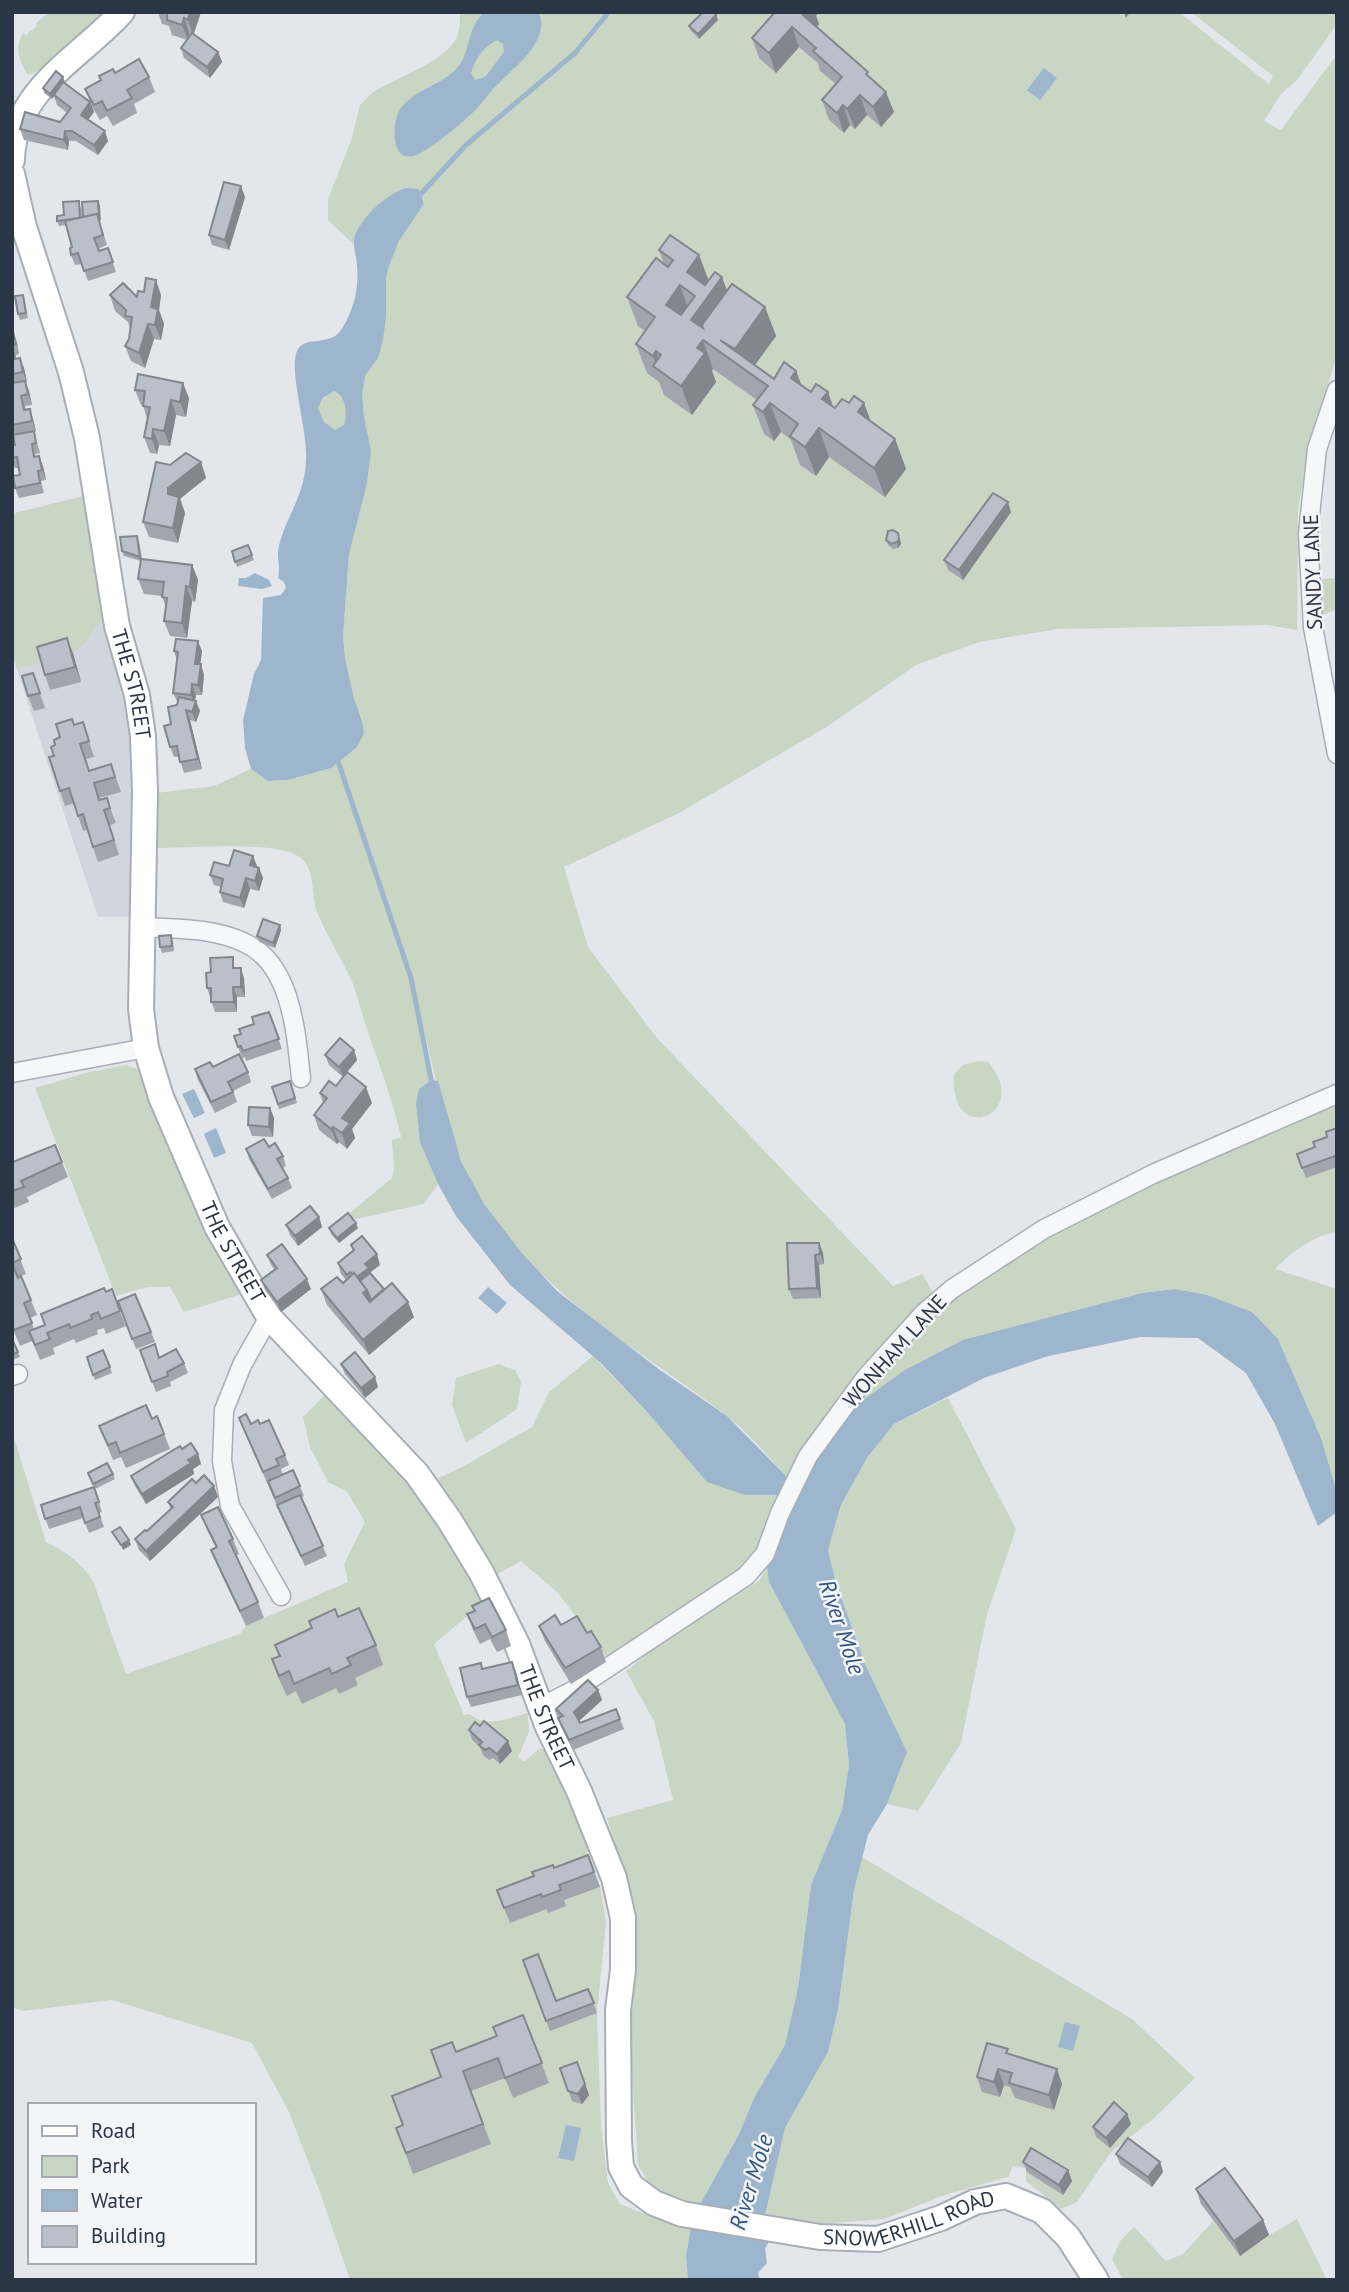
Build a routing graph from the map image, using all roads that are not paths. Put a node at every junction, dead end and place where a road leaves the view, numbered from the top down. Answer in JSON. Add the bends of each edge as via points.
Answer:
{"nodes":[{"id":1,"x":122,"y":12,"type":"edge"},
{"id":2,"x":12,"y":160,"type":"edge"},
{"id":3,"x":12,"y":174,"type":"edge"},
{"id":4,"x":1337,"y":390,"type":"edge"},
{"id":5,"x":1337,"y":754,"type":"edge"},
{"id":6,"x":144,"y":927,"type":"junction"},
{"id":7,"x":146,"y":1048,"type":"junction"},
{"id":8,"x":12,"y":1073,"type":"edge"},
{"id":9,"x":301,"y":1078,"type":"dead end"},
{"id":10,"x":1337,"y":1094,"type":"edge"},
{"id":11,"x":270,"y":1317,"type":"junction"},
{"id":12,"x":281,"y":1596,"type":"dead end"},
{"id":13,"x":541,"y":1707,"type":"junction"},
{"id":14,"x":768,"y":2228,"type":"joint"},
{"id":15,"x":1096,"y":2280,"type":"edge"}],
"edges":[{"from":1,"to":2,"type":"street","via":[[46,81],[27,105]]},
{"from":3,"to":6,"type":"street","name":"THE STREET","via":[[87,438],[117,626],[137,695],[145,777]]},
{"from":4,"to":5,"type":"street","name":"SANDY LANE","via":[[1317,449],[1308,534],[1313,627]]},
{"from":6,"to":7,"type":"street","name":"THE STREET","via":[[141,1009]]},
{"from":6,"to":9,"type":"street","via":[[215,934],[246,943],[264,956],[284,985]]},
{"from":7,"to":8,"type":"street"},
{"from":7,"to":11,"type":"street","name":"THE STREET","via":[[217,1227]]},
{"from":10,"to":13,"type":"street","name":"WONHAM LANE","via":[[1165,1168],[1044,1229],[952,1289],[866,1377],[808,1456],[765,1554],[746,1576],[575,1690]]},
{"from":11,"to":12,"type":"street","via":[[242,1365],[225,1410],[222,1461],[230,1506]]},
{"from":11,"to":13,"type":"street","name":"THE STREET","via":[[417,1474],[450,1521],[517,1644]]},
{"from":13,"to":14,"type":"street","name":"THE STREET","via":[[610,1867],[622,1918],[618,2010],[621,2167],[631,2186],[654,2203],[682,2214]]},
{"from":14,"to":15,"type":"street","name":"SNOWERHILL ROAD","via":[[820,2237],[878,2239],[975,2202],[1006,2196],[1042,2211],[1068,2237]]}]}
